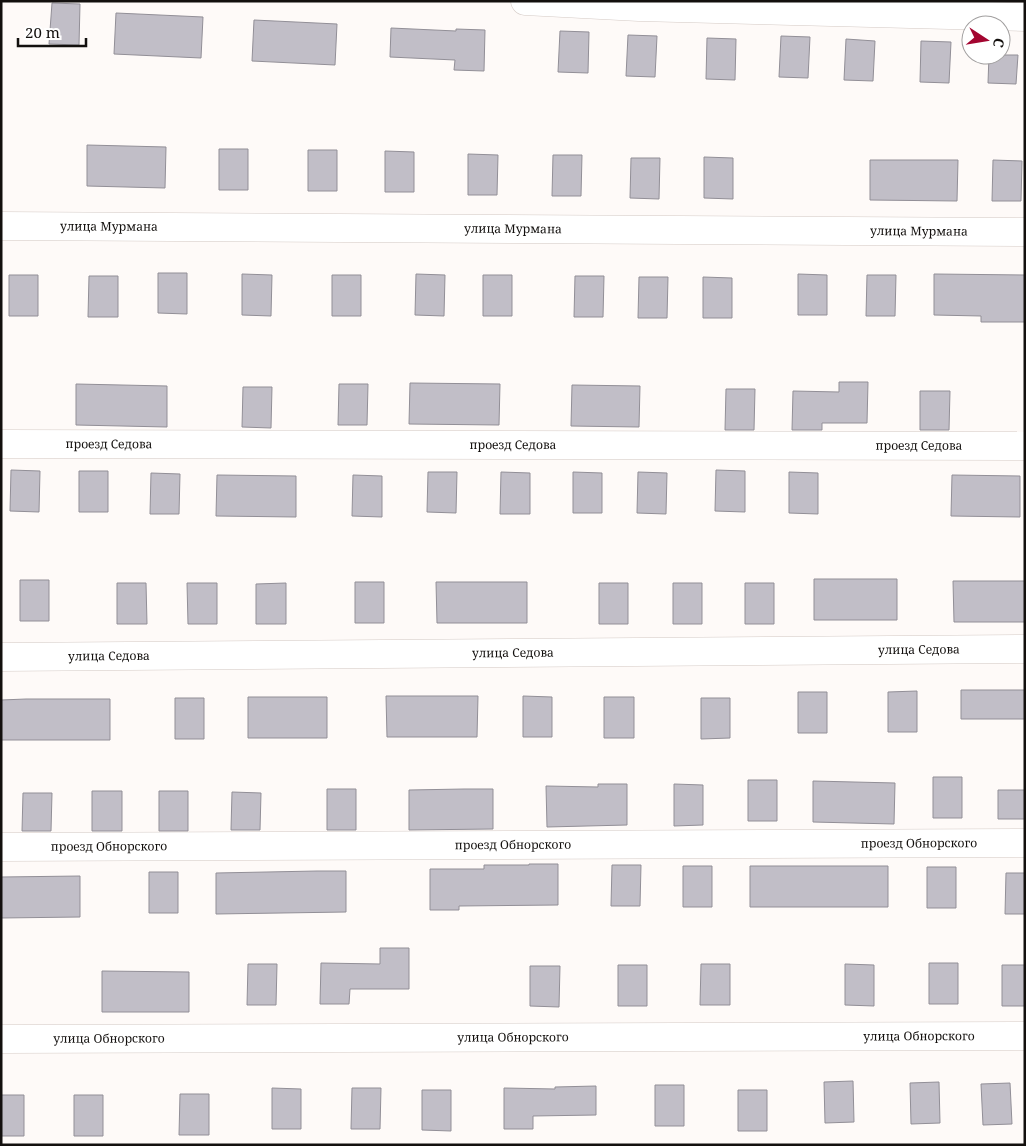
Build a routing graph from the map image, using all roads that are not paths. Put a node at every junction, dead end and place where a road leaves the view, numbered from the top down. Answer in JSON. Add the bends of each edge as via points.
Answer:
{"nodes":[{"id":1,"x":525,"y":1,"type":"edge"},
{"id":2,"x":1025,"y":17,"type":"edge"},
{"id":3,"x":1,"y":226,"type":"edge"},
{"id":4,"x":1025,"y":232,"type":"edge"},
{"id":5,"x":1,"y":444,"type":"edge"},
{"id":6,"x":1025,"y":446,"type":"edge"},
{"id":7,"x":1025,"y":649,"type":"edge"},
{"id":8,"x":1,"y":657,"type":"edge"},
{"id":9,"x":1025,"y":843,"type":"edge"},
{"id":10,"x":1,"y":846,"type":"edge"},
{"id":11,"x":1025,"y":1036,"type":"edge"},
{"id":12,"x":1,"y":1040,"type":"edge"}],
"edges":[{"from":1,"to":2,"type":"street"},
{"from":3,"to":4,"type":"street","name":"улица Мурмана"},
{"from":5,"to":6,"type":"street","name":"проезд Седова"},
{"from":7,"to":8,"type":"street","name":"улица Седова"},
{"from":9,"to":10,"type":"street","name":"проезд Обнорского"},
{"from":11,"to":12,"type":"street","name":"улица Обнорского"}]}
